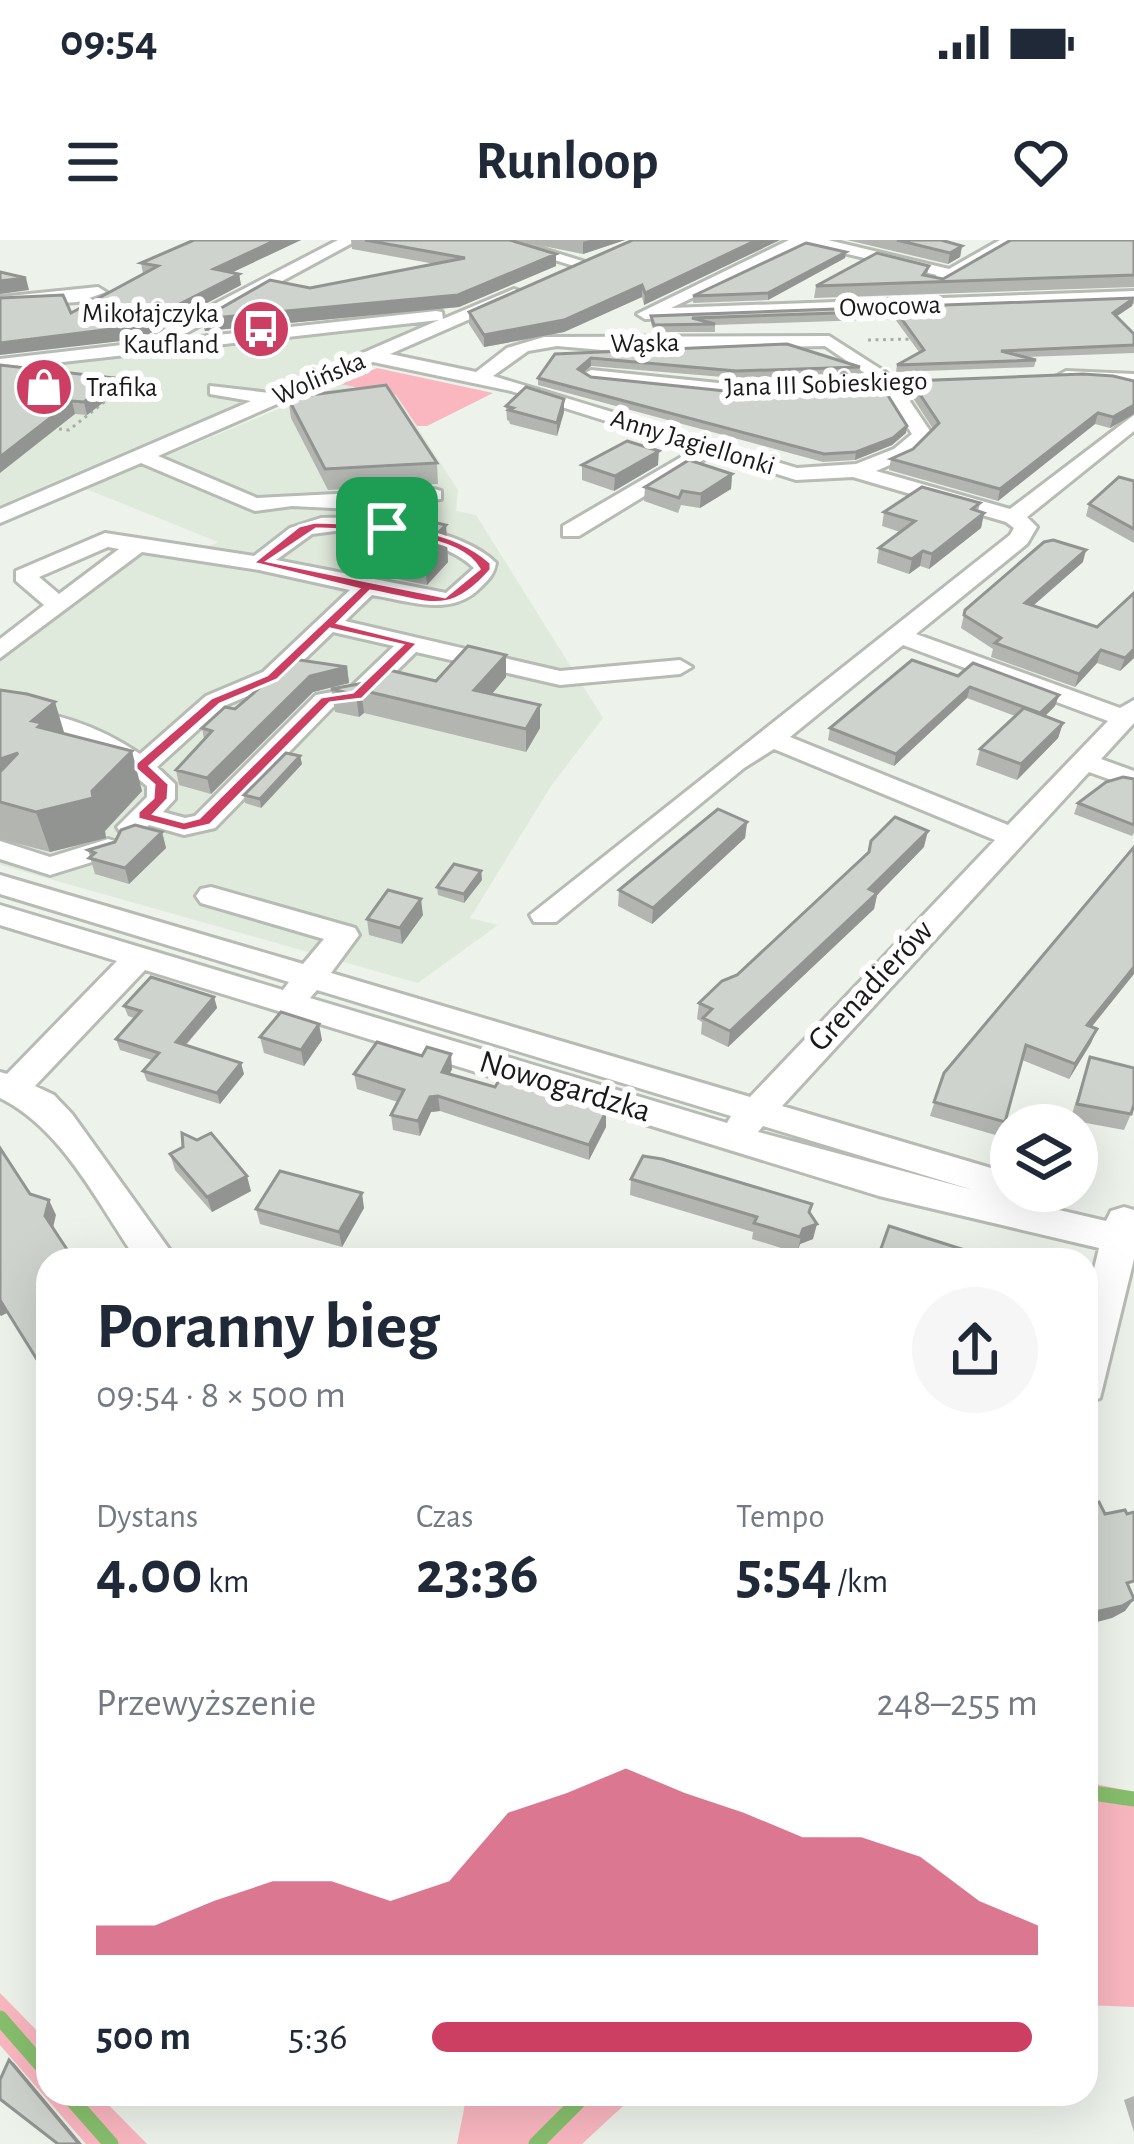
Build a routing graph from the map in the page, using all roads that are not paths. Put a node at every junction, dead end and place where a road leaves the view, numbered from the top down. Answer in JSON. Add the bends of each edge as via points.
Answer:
{"nodes":[{"id":1,"x":350,"y":240,"type":"edge"},
{"id":2,"x":499,"y":240,"type":"edge"},
{"id":3,"x":805,"y":240,"type":"edge"},
{"id":4,"x":1011,"y":240,"type":"edge"},
{"id":5,"x":965,"y":249,"type":"edge"},
{"id":6,"x":986,"y":254,"type":"junction"},
{"id":7,"x":874,"y":255,"type":"junction"},
{"id":8,"x":602,"y":256,"type":"edge"},
{"id":9,"x":584,"y":264,"type":"junction"},
{"id":10,"x":854,"y":266,"type":"edge"},
{"id":11,"x":563,"y":273,"type":"edge"},
{"id":12,"x":951,"y":274,"type":"junction"},
{"id":13,"x":542,"y":282,"type":"edge"},
{"id":14,"x":97,"y":284,"type":"dead end"},
{"id":15,"x":816,"y":286,"type":"edge"},
{"id":16,"x":1134,"y":296,"type":"edge"},
{"id":17,"x":0,"y":302,"type":"edge"},
{"id":18,"x":893,"y":307,"type":"junction"},
{"id":19,"x":770,"y":310,"type":"junction"},
{"id":20,"x":645,"y":314,"type":"junction"},
{"id":21,"x":458,"y":318,"type":"junction"},
{"id":22,"x":37,"y":338,"type":"edge"},
{"id":23,"x":587,"y":340,"type":"junction"},
{"id":24,"x":164,"y":353,"type":"junction"},
{"id":25,"x":372,"y":356,"type":"junction"},
{"id":26,"x":40,"y":359,"type":"junction"},
{"id":27,"x":0,"y":364,"type":"edge"},
{"id":28,"x":591,"y":376,"type":"edge"},
{"id":29,"x":1056,"y":376,"type":"edge"},
{"id":30,"x":481,"y":377,"type":"junction"},
{"id":31,"x":1134,"y":379,"type":"edge"},
{"id":32,"x":889,"y":382,"type":"junction"},
{"id":33,"x":913,"y":382,"type":"edge"},
{"id":34,"x":1134,"y":421,"type":"edge"},
{"id":35,"x":710,"y":448,"type":"junction"},
{"id":36,"x":141,"y":456,"type":"junction"},
{"id":37,"x":854,"y":471,"type":"junction"},
{"id":38,"x":434,"y":495,"type":"dead end"},
{"id":39,"x":0,"y":516,"type":"edge"},
{"id":40,"x":1014,"y":517,"type":"junction"},
{"id":41,"x":571,"y":530,"type":"dead end"},
{"id":42,"x":138,"y":545,"type":"junction"},
{"id":43,"x":259,"y":563,"type":"junction"},
{"id":44,"x":367,"y":587,"type":"junction"},
{"id":45,"x":58,"y":605,"type":"junction"},
{"id":46,"x":329,"y":625,"type":"junction"},
{"id":47,"x":900,"y":637,"type":"junction"},
{"id":48,"x":411,"y":643,"type":"junction"},
{"id":49,"x":0,"y":651,"type":"edge"},
{"id":50,"x":680,"y":667,"type":"dead end"},
{"id":51,"x":1129,"y":713,"type":"edge"},
{"id":52,"x":0,"y":716,"type":"edge"},
{"id":53,"x":772,"y":739,"type":"junction"},
{"id":54,"x":1083,"y":761,"type":"junction"},
{"id":55,"x":142,"y":766,"type":"junction"},
{"id":56,"x":1134,"y":780,"type":"edge"},
{"id":57,"x":125,"y":833,"type":"junction"},
{"id":58,"x":1010,"y":836,"type":"junction"},
{"id":59,"x":0,"y":850,"type":"edge"},
{"id":60,"x":50,"y":866,"type":"junction"},
{"id":61,"x":211,"y":896,"type":"dead end"},
{"id":62,"x":5,"y":900,"type":"edge"},
{"id":63,"x":545,"y":915,"type":"dead end"},
{"id":64,"x":138,"y":958,"type":"junction"},
{"id":65,"x":299,"y":990,"type":"junction"},
{"id":66,"x":7,"y":1086,"type":"edge"},
{"id":67,"x":755,"y":1110,"type":"junction"},
{"id":68,"x":733,"y":1138,"type":"junction"},
{"id":69,"x":990,"y":1181,"type":"edge"},
{"id":70,"x":1078,"y":1212,"type":"edge"},
{"id":71,"x":1128,"y":1231,"type":"edge"},
{"id":72,"x":149,"y":1248,"type":"edge"},
{"id":73,"x":1098,"y":1342,"type":"edge"}],
"edges":[{"from":1,"to":24,"type":"street","via":[[160,339]]},
{"from":2,"to":9,"type":"street"},
{"from":3,"to":7,"type":"street"},
{"from":3,"to":20,"type":"street"},
{"from":4,"to":6,"type":"street"},
{"from":5,"to":6,"type":"street"},
{"from":6,"to":12,"type":"street"},
{"from":7,"to":10,"type":"street"},
{"from":7,"to":12,"type":"street"},
{"from":8,"to":9,"type":"street"},
{"from":9,"to":11,"type":"street"},
{"from":12,"to":18,"type":"street"},
{"from":13,"to":21,"type":"street","name":"Wolińska"},
{"from":14,"to":17,"type":"street","via":[[79,300]]},
{"from":15,"to":19,"type":"street"},
{"from":16,"to":18,"type":"street","name":"Owocowa"},
{"from":18,"to":19,"type":"street","name":"Owocowa"},
{"from":19,"to":20,"type":"street","name":"Owocowa"},
{"from":20,"to":23,"type":"street"},
{"from":21,"to":24,"type":"street"},
{"from":21,"to":25,"type":"street","name":"Wolińska"},
{"from":22,"to":26,"type":"street"},
{"from":23,"to":30,"type":"street","name":"Wąska","via":[[515,350]]},
{"from":23,"to":32,"type":"street","name":"Wąska","via":[[820,339]]},
{"from":24,"to":26,"type":"street"},
{"from":25,"to":30,"type":"street","name":"Anny Jagiellonki"},
{"from":25,"to":36,"type":"street","name":"Wolińska"},
{"from":26,"to":27,"type":"street"},
{"from":28,"to":32,"type":"street","name":"Jana III Sobieskiego","via":[[721,396]]},
{"from":29,"to":31,"type":"street"},
{"from":30,"to":35,"type":"street","name":"Anny Jagiellonki"},
{"from":32,"to":33,"type":"street","name":"Jana III Sobieskiego"},
{"from":32,"to":37,"type":"street","via":[[921,438]]},
{"from":34,"to":40,"type":"street"},
{"from":35,"to":37,"type":"street","name":"Anny Jagiellonki","via":[[796,474]]},
{"from":35,"to":41,"type":"street"},
{"from":36,"to":38,"type":"street","via":[[255,505]]},
{"from":36,"to":39,"type":"street","name":"Wolińska"},
{"from":37,"to":40,"type":"street","name":"Anny Jagiellonki"},
{"from":40,"to":47,"type":"street","via":[[1026,527],[1019,539]]},
{"from":42,"to":43,"type":"street"},
{"from":42,"to":45,"type":"street"},
{"from":42,"to":45,"type":"street","via":[[93,542],[24,576]]},
{"from":43,"to":44,"type":"street"},
{"from":43,"to":44,"type":"street","via":[[303,529],[326,524],[428,537],[485,563],[446,601]]},
{"from":44,"to":46,"type":"street"},
{"from":45,"to":49,"type":"street"},
{"from":46,"to":48,"type":"street"},
{"from":46,"to":55,"type":"street","via":[[272,677],[215,701]]},
{"from":47,"to":51,"type":"street","name":"Grenadierów"},
{"from":47,"to":53,"type":"street"},
{"from":48,"to":50,"type":"street","via":[[560,678]]},
{"from":48,"to":57,"type":"street","via":[[357,696],[326,700],[205,822]]},
{"from":51,"to":54,"type":"street","name":"Grenadierów"},
{"from":52,"to":55,"type":"street","via":[[87,731]]},
{"from":53,"to":58,"type":"street"},
{"from":53,"to":63,"type":"street"},
{"from":54,"to":56,"type":"street"},
{"from":54,"to":58,"type":"street","name":"Grenadierów"},
{"from":55,"to":57,"type":"street","via":[[161,784],[161,799]]},
{"from":57,"to":60,"type":"street"},
{"from":58,"to":67,"type":"street","name":"Grenadierów"},
{"from":59,"to":60,"type":"street"},
{"from":60,"to":62,"type":"street"},
{"from":61,"to":65,"type":"street","via":[[344,935]]},
{"from":62,"to":64,"type":"street","name":"Nowogardzka"},
{"from":62,"to":65,"type":"street","name":"Nowogardzka"},
{"from":64,"to":65,"type":"street","name":"Nowogardzka"},
{"from":64,"to":66,"type":"street"},
{"from":65,"to":67,"type":"street","name":"Nowogardzka"},
{"from":65,"to":68,"type":"street","name":"Nowogardzka"},
{"from":66,"to":72,"type":"street","via":[[60,1123]]},
{"from":67,"to":68,"type":"street","name":"Grenadierów"},
{"from":67,"to":69,"type":"street","name":"Nowogardzka"},
{"from":68,"to":71,"type":"street","name":"Nowogardzka","via":[[925,1194]]},
{"from":70,"to":71,"type":"street"},
{"from":71,"to":73,"type":"street"}]}
